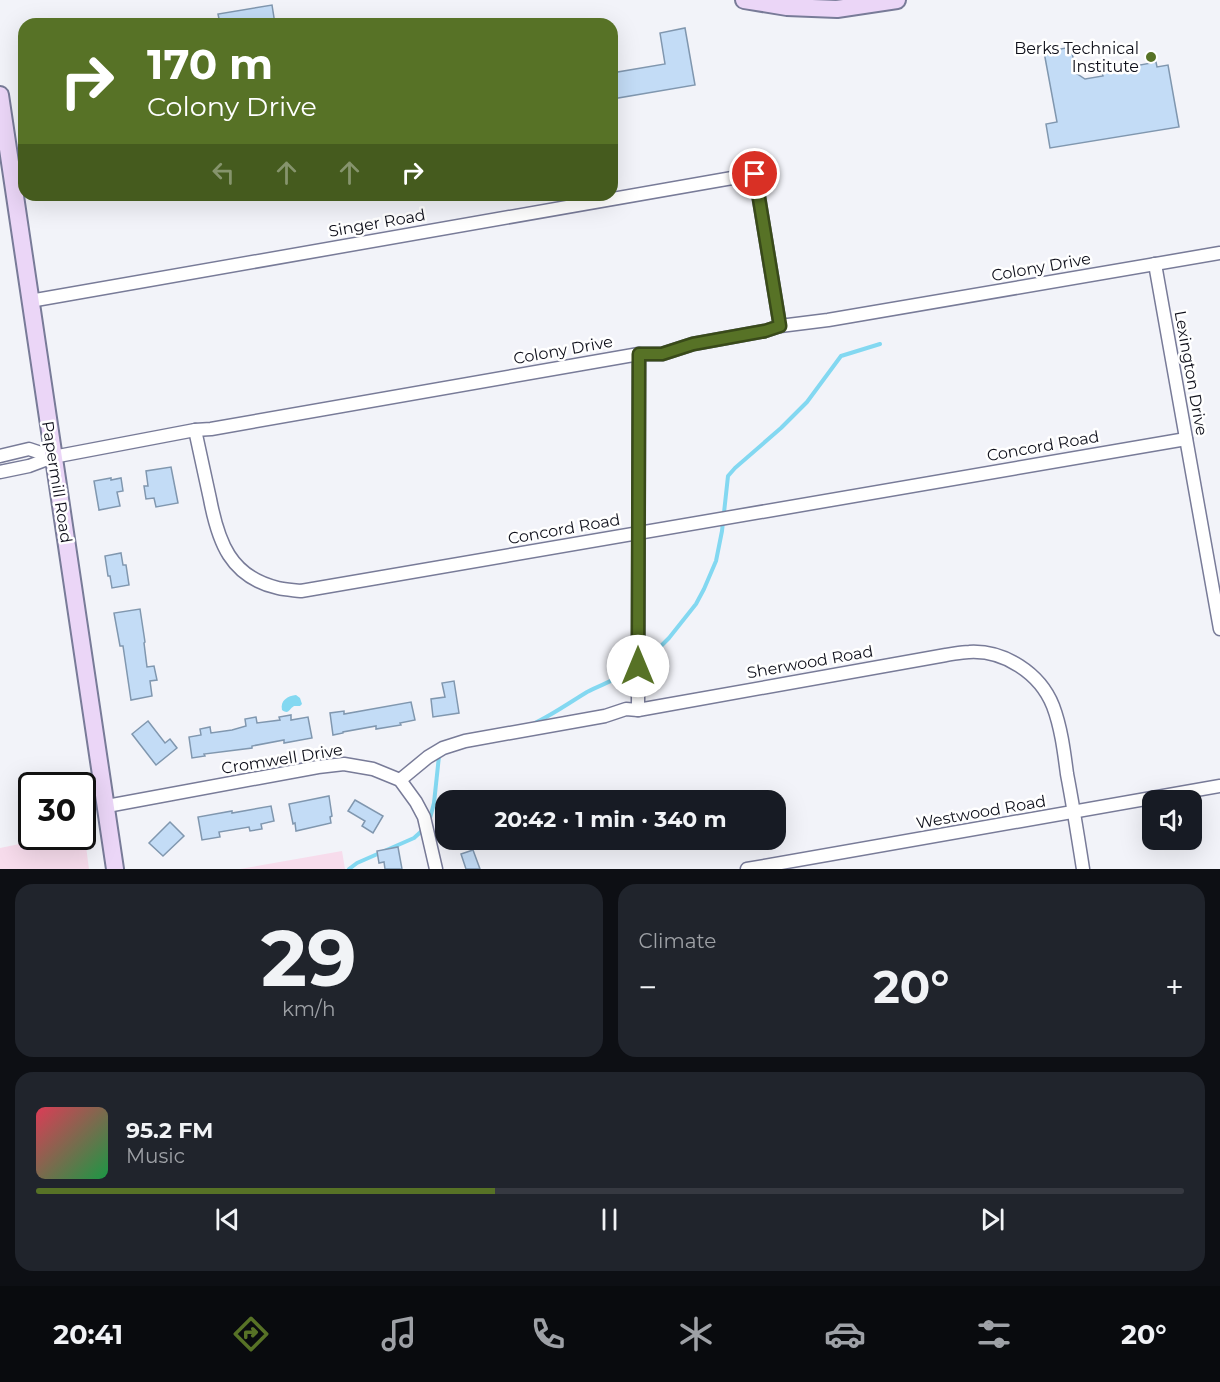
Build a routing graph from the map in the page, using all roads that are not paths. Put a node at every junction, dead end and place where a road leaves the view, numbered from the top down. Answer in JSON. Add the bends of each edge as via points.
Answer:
{"nodes":[{"id":1,"x":744,"y":0,"type":"edge"},
{"id":2,"x":897,"y":0,"type":"edge"},
{"id":3,"x":0,"y":95,"type":"edge"},
{"id":4,"x":618,"y":198,"type":"edge"},
{"id":5,"x":601,"y":201,"type":"edge"},
{"id":6,"x":1220,"y":253,"type":"edge"},
{"id":7,"x":1155,"y":264,"type":"junction"},
{"id":8,"x":30,"y":301,"type":"junction"},
{"id":9,"x":780,"y":326,"type":"junction"},
{"id":10,"x":639,"y":354,"type":"junction"},
{"id":11,"x":195,"y":430,"type":"junction"},
{"id":12,"x":1186,"y":439,"type":"junction"},
{"id":13,"x":0,"y":456,"type":"edge"},
{"id":14,"x":53,"y":457,"type":"junction"},
{"id":15,"x":0,"y":472,"type":"edge"},
{"id":16,"x":638,"y":533,"type":"junction"},
{"id":17,"x":1218,"y":610,"type":"edge"},
{"id":18,"x":1220,"y":629,"type":"edge"},
{"id":19,"x":638,"y":710,"type":"junction"},
{"id":20,"x":400,"y":780,"type":"junction"},
{"id":21,"x":1220,"y":786,"type":"edge"},
{"id":22,"x":107,"y":806,"type":"junction"},
{"id":23,"x":1074,"y":812,"type":"junction"},
{"id":24,"x":116,"y":869,"type":"edge"},
{"id":25,"x":436,"y":869,"type":"edge"},
{"id":26,"x":747,"y":869,"type":"edge"},
{"id":27,"x":1083,"y":869,"type":"edge"}],
"edges":[{"from":1,"to":2,"type":"main road","via":[[787,8],[837,9]]},
{"from":3,"to":8,"type":"main road","name":"Papermill Road"},
{"from":4,"to":9,"type":"street","name":"Singer Road","via":[[755,174]]},
{"from":5,"to":8,"type":"street","name":"Singer Road"},
{"from":6,"to":7,"type":"street","name":"Colony Drive"},
{"from":7,"to":9,"type":"street","name":"Colony Drive"},
{"from":7,"to":12,"type":"street","name":"Lexington Drive"},
{"from":8,"to":14,"type":"main road","name":"Papermill Road"},
{"from":9,"to":10,"type":"street","name":"Colony Drive","via":[[662,354]]},
{"from":10,"to":11,"type":"street","name":"Colony Drive"},
{"from":10,"to":16,"type":"street"},
{"from":11,"to":14,"type":"street","name":"Colony Drive"},
{"from":11,"to":16,"type":"street","name":"Concord Road","via":[[215,526],[225,549],[250,576],[279,588],[327,588]]},
{"from":12,"to":16,"type":"street","name":"Concord Road"},
{"from":12,"to":17,"type":"street","name":"Lexington Drive"},
{"from":13,"to":14,"type":"street","name":"Colony Drive","via":[[29,449]]},
{"from":14,"to":15,"type":"street","name":"Colony Drive"},
{"from":14,"to":22,"type":"main road","name":"Papermill Road"},
{"from":16,"to":19,"type":"street"},
{"from":17,"to":18,"type":"street","name":"Lexington Drive"},
{"from":19,"to":20,"type":"street","name":"Sherwood Road","via":[[626,709],[465,741],[443,748]]},
{"from":19,"to":23,"type":"street","name":"Sherwood Road","via":[[946,655],[990,654],[1025,670],[1053,705]]},
{"from":20,"to":22,"type":"street","name":"Cromwell Drive","via":[[373,769],[345,764]]},
{"from":20,"to":25,"type":"street","via":[[424,818]]},
{"from":21,"to":23,"type":"street","name":"Westwood Road"},
{"from":22,"to":24,"type":"main road","name":"Papermill Road"},
{"from":23,"to":26,"type":"street","name":"Westwood Road"},
{"from":23,"to":27,"type":"street","name":"Sherwood Road"}]}
